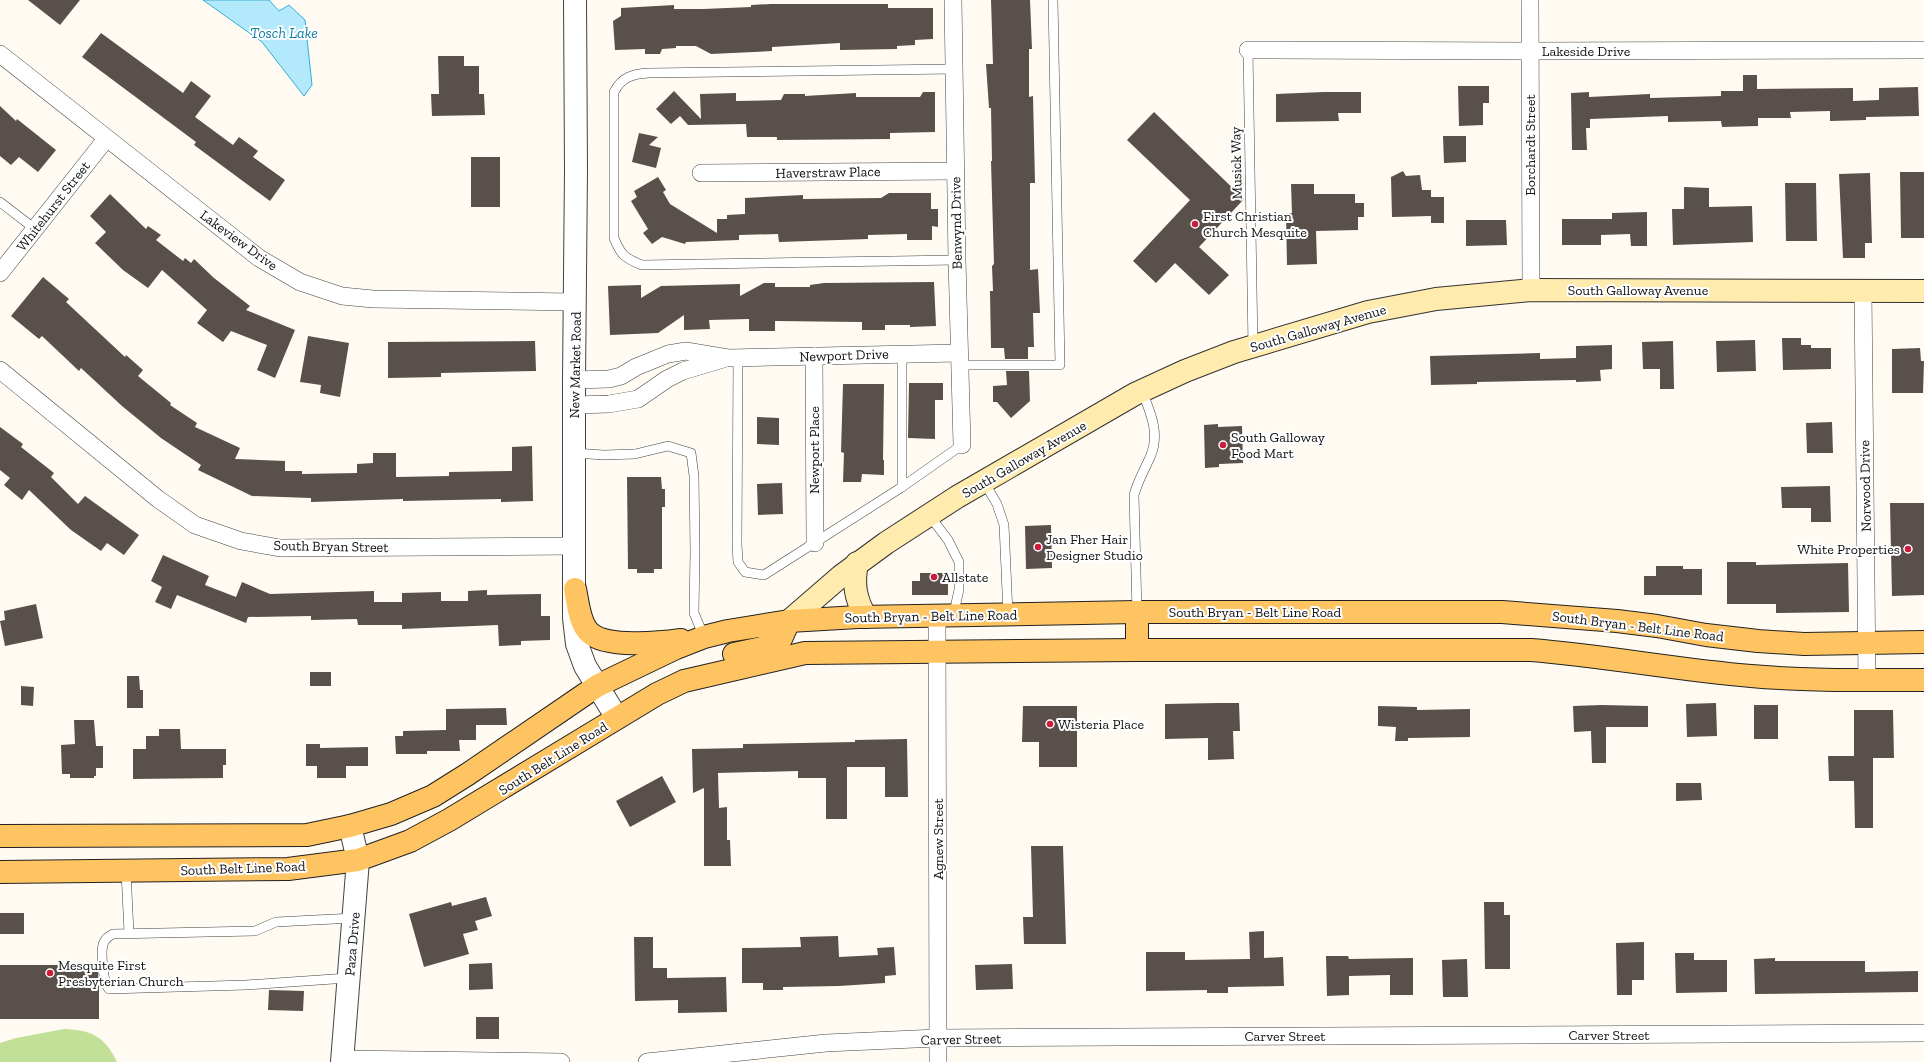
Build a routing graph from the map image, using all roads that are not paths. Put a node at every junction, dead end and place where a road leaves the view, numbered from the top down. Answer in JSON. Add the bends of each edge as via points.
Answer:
{"nodes":[{"id":1,"x":575,"y":0,"type":"edge"},
{"id":2,"x":953,"y":0,"type":"edge"},
{"id":3,"x":1053,"y":0,"type":"edge"},
{"id":4,"x":1530,"y":0,"type":"edge"},
{"id":5,"x":1248,"y":50,"type":"joint"},
{"id":6,"x":1924,"y":50,"type":"edge"},
{"id":7,"x":1530,"y":52,"type":"junction"},
{"id":8,"x":0,"y":54,"type":"edge"},
{"id":9,"x":954,"y":69,"type":"junction"},
{"id":10,"x":106,"y":139,"type":"junction"},
{"id":11,"x":955,"y":171,"type":"junction"},
{"id":12,"x":701,"y":174,"type":"dead end"},
{"id":13,"x":0,"y":202,"type":"edge"},
{"id":14,"x":35,"y":229,"type":"junction"},
{"id":15,"x":957,"y":260,"type":"junction"},
{"id":16,"x":0,"y":273,"type":"edge"},
{"id":17,"x":1531,"y":290,"type":"junction"},
{"id":18,"x":1924,"y":291,"type":"edge"},
{"id":19,"x":1863,"y":292,"type":"junction"},
{"id":20,"x":575,"y":302,"type":"junction"},
{"id":21,"x":1253,"y":347,"type":"junction"},
{"id":22,"x":902,"y":354,"type":"junction"},
{"id":23,"x":814,"y":356,"type":"junction"},
{"id":24,"x":733,"y":358,"type":"junction"},
{"id":25,"x":960,"y":359,"type":"junction"},
{"id":26,"x":0,"y":370,"type":"edge"},
{"id":27,"x":574,"y":380,"type":"junction"},
{"id":28,"x":1142,"y":391,"type":"junction"},
{"id":29,"x":574,"y":405,"type":"junction"},
{"id":30,"x":962,"y":445,"type":"joint"},
{"id":31,"x":574,"y":453,"type":"junction"},
{"id":32,"x":984,"y":482,"type":"junction"},
{"id":33,"x":902,"y":487,"type":"junction"},
{"id":34,"x":929,"y":515,"type":"junction"},
{"id":35,"x":815,"y":543,"type":"junction"},
{"id":36,"x":575,"y":546,"type":"junction"},
{"id":37,"x":857,"y":564,"type":"junction"},
{"id":38,"x":575,"y":589,"type":"junction"},
{"id":39,"x":1137,"y":612,"type":"junction"},
{"id":40,"x":1008,"y":614,"type":"junction"},
{"id":41,"x":946,"y":616,"type":"junction"},
{"id":42,"x":866,"y":617,"type":"junction"},
{"id":43,"x":789,"y":620,"type":"junction"},
{"id":44,"x":704,"y":637,"type":"junction"},
{"id":45,"x":1867,"y":642,"type":"junction"},
{"id":46,"x":1924,"y":642,"type":"edge"},
{"id":47,"x":1137,"y":650,"type":"junction"},
{"id":48,"x":937,"y":651,"type":"junction"},
{"id":49,"x":1867,"y":680,"type":"junction"},
{"id":50,"x":1924,"y":680,"type":"edge"},
{"id":51,"x":684,"y":681,"type":"junction"},
{"id":52,"x":597,"y":686,"type":"junction"},
{"id":53,"x":617,"y":718,"type":"junction"},
{"id":54,"x":350,"y":826,"type":"junction"},
{"id":55,"x":4,"y":836,"type":"edge"},
{"id":56,"x":122,"y":836,"type":"junction"},
{"id":57,"x":358,"y":860,"type":"junction"},
{"id":58,"x":124,"y":871,"type":"junction"},
{"id":59,"x":4,"y":872,"type":"edge"},
{"id":60,"x":354,"y":918,"type":"junction"},
{"id":61,"x":129,"y":933,"type":"junction"},
{"id":62,"x":349,"y":978,"type":"junction"},
{"id":63,"x":1924,"y":1033,"type":"edge"},
{"id":64,"x":937,"y":1038,"type":"junction"},
{"id":65,"x":342,"y":1060,"type":"edge"},
{"id":66,"x":504,"y":1062,"type":"edge"},
{"id":67,"x":561,"y":1062,"type":"edge"},
{"id":68,"x":647,"y":1062,"type":"edge"},
{"id":69,"x":938,"y":1062,"type":"edge"}],
"edges":[{"from":1,"to":20,"type":"street","name":"New Market Road"},
{"from":2,"to":9,"type":"street","name":"Benwynd Drive"},
{"from":3,"to":25,"type":"lane","via":[[1060,364]]},
{"from":4,"to":7,"type":"street","name":"Borchardt Street"},
{"from":5,"to":7,"type":"street","name":"Lakeside Drive"},
{"from":5,"to":21,"type":"lane","name":"Musick Way"},
{"from":6,"to":7,"type":"street","name":"Lakeside Drive"},
{"from":7,"to":17,"type":"street","name":"Borchardt Street"},
{"from":8,"to":10,"type":"street","name":"Lakeview Drive"},
{"from":9,"to":11,"type":"street","name":"Benwynd Drive"},
{"from":9,"to":15,"type":"lane","via":[[649,72],[626,77],[614,92],[614,238],[619,252],[627,259],[642,265]]},
{"from":10,"to":14,"type":"street","name":"Whitehurst Street"},
{"from":10,"to":20,"type":"street","name":"Lakeview Drive","via":[[259,258],[300,282],[342,296],[373,299]]},
{"from":11,"to":12,"type":"street","name":"Haverstraw Place"},
{"from":11,"to":15,"type":"street","name":"Benwynd Drive"},
{"from":13,"to":14,"type":"lane"},
{"from":14,"to":16,"type":"street","name":"Whitehurst Street"},
{"from":15,"to":25,"type":"street","name":"Benwynd Drive"},
{"from":17,"to":19,"type":"main road","name":"South Galloway Avenue"},
{"from":17,"to":21,"type":"main road","name":"South Galloway Avenue","via":[[1436,299],[1368,312]]},
{"from":18,"to":19,"type":"main road","name":"South Galloway Avenue"},
{"from":19,"to":45,"type":"street","name":"Norwood Drive"},
{"from":20,"to":27,"type":"street","name":"New Market Road"},
{"from":21,"to":28,"type":"main road","name":"South Galloway Avenue","via":[[1185,371]]},
{"from":22,"to":23,"type":"street","name":"Newport Drive"},
{"from":22,"to":25,"type":"street","name":"Newport Drive"},
{"from":22,"to":33,"type":"lane"},
{"from":23,"to":24,"type":"street","name":"Newport Drive"},
{"from":23,"to":35,"type":"street","name":"Newport Place"},
{"from":24,"to":27,"type":"street","name":"Newport Drive","via":[[686,352],[668,354],[621,376]]},
{"from":24,"to":29,"type":"street","name":"Newport Drive","via":[[683,371],[638,399],[609,404]]},
{"from":24,"to":35,"type":"lane","via":[[738,562],[745,572],[764,575]]},
{"from":25,"to":30,"type":"street","name":"Benwynd Drive"},
{"from":26,"to":36,"type":"street","name":"South Bryan Street","via":[[158,499],[195,525],[241,540],[280,548]]},
{"from":27,"to":29,"type":"street","name":"New Market Road"},
{"from":28,"to":32,"type":"main road","name":"South Galloway Avenue"},
{"from":28,"to":39,"type":"lane","via":[[1154,420],[1155,434],[1151,454],[1137,482],[1134,495]]},
{"from":29,"to":31,"type":"street","name":"New Market Road"},
{"from":30,"to":33,"type":"lane"},
{"from":31,"to":36,"type":"street","name":"New Market Road"},
{"from":31,"to":44,"type":"lane","via":[[635,454],[668,446],[691,452],[694,476],[694,613]]},
{"from":32,"to":34,"type":"main road","name":"South Galloway Avenue"},
{"from":32,"to":40,"type":"lane","via":[[997,504],[1004,525]]},
{"from":33,"to":35,"type":"lane"},
{"from":34,"to":37,"type":"main road","name":"South Galloway Avenue"},
{"from":34,"to":41,"type":"lane","via":[[948,540],[958,562],[959,590],[956,604]]},
{"from":36,"to":38,"type":"street","name":"New Market Road"},
{"from":37,"to":42,"type":"main road","via":[[855,588]]},
{"from":37,"to":43,"type":"main road","name":"South Galloway Avenue"},
{"from":38,"to":44,"type":"main road","via":[[584,625],[590,633],[601,639],[639,643],[672,642]]},
{"from":38,"to":52,"type":"street","name":"New Market Road","via":[[574,618],[577,644],[585,666]]},
{"from":39,"to":40,"type":"main road","name":"South Bryan - Belt Line Road"},
{"from":39,"to":45,"type":"main road","name":"South Bryan - Belt Line Road","via":[[1502,612],[1617,621],[1758,641],[1804,644]]},
{"from":39,"to":47,"type":"main road"},
{"from":40,"to":41,"type":"main road","name":"South Bryan - Belt Line Road"},
{"from":41,"to":42,"type":"main road","name":"South Bryan - Belt Line Road"},
{"from":41,"to":48,"type":"street","name":"Agnew Street"},
{"from":42,"to":43,"type":"main road","name":"South Bryan - Belt Line Road"},
{"from":43,"to":44,"type":"main road","name":"South Bryan - Belt Line Road"},
{"from":43,"to":51,"type":"main road","via":[[780,639],[762,648],[725,656],[704,665]]},
{"from":44,"to":52,"type":"main road","name":"South Bryan - Belt Line Road"},
{"from":45,"to":46,"type":"main road","name":"South Bryan - Belt Line Road"},
{"from":45,"to":49,"type":"street","name":"Norwood Drive"},
{"from":47,"to":48,"type":"main road"},
{"from":47,"to":49,"type":"main road","via":[[1531,650],[1588,654],[1681,669],[1751,676],[1804,680]]},
{"from":48,"to":51,"type":"main road","via":[[805,654]]},
{"from":48,"to":64,"type":"street","name":"Agnew Street"},
{"from":49,"to":50,"type":"main road"},
{"from":51,"to":53,"type":"main road"},
{"from":52,"to":53,"type":"street","name":"New Market Road"},
{"from":52,"to":54,"type":"main road","via":[[433,796],[391,814]]},
{"from":53,"to":57,"type":"main road","name":"South Belt Line Road","via":[[449,820],[410,841]]},
{"from":54,"to":56,"type":"main road","via":[[307,835]]},
{"from":54,"to":57,"type":"street","name":"Paza Drive"},
{"from":55,"to":56,"type":"main road"},
{"from":55,"to":59,"type":"main road"},
{"from":56,"to":58,"type":"main road"},
{"from":57,"to":58,"type":"main road","name":"South Belt Line Road","via":[[288,869]]},
{"from":57,"to":60,"type":"street","name":"Paza Drive"},
{"from":58,"to":59,"type":"main road","name":"South Belt Line Road"},
{"from":58,"to":61,"type":"lane"},
{"from":60,"to":61,"type":"lane","via":[[276,922],[255,931]]},
{"from":60,"to":62,"type":"street","name":"Paza Drive"},
{"from":61,"to":62,"type":"lane","via":[[113,934],[103,943],[104,980],[109,989],[246,985]]},
{"from":62,"to":65,"type":"street","name":"Paza Drive"},
{"from":63,"to":64,"type":"street","name":"Carver Street"},
{"from":64,"to":68,"type":"street","name":"Carver Street","via":[[826,1044]]},
{"from":64,"to":69,"type":"street","name":"Agnew Street"},
{"from":65,"to":66,"type":"street"},
{"from":66,"to":67,"type":"street"}]}
